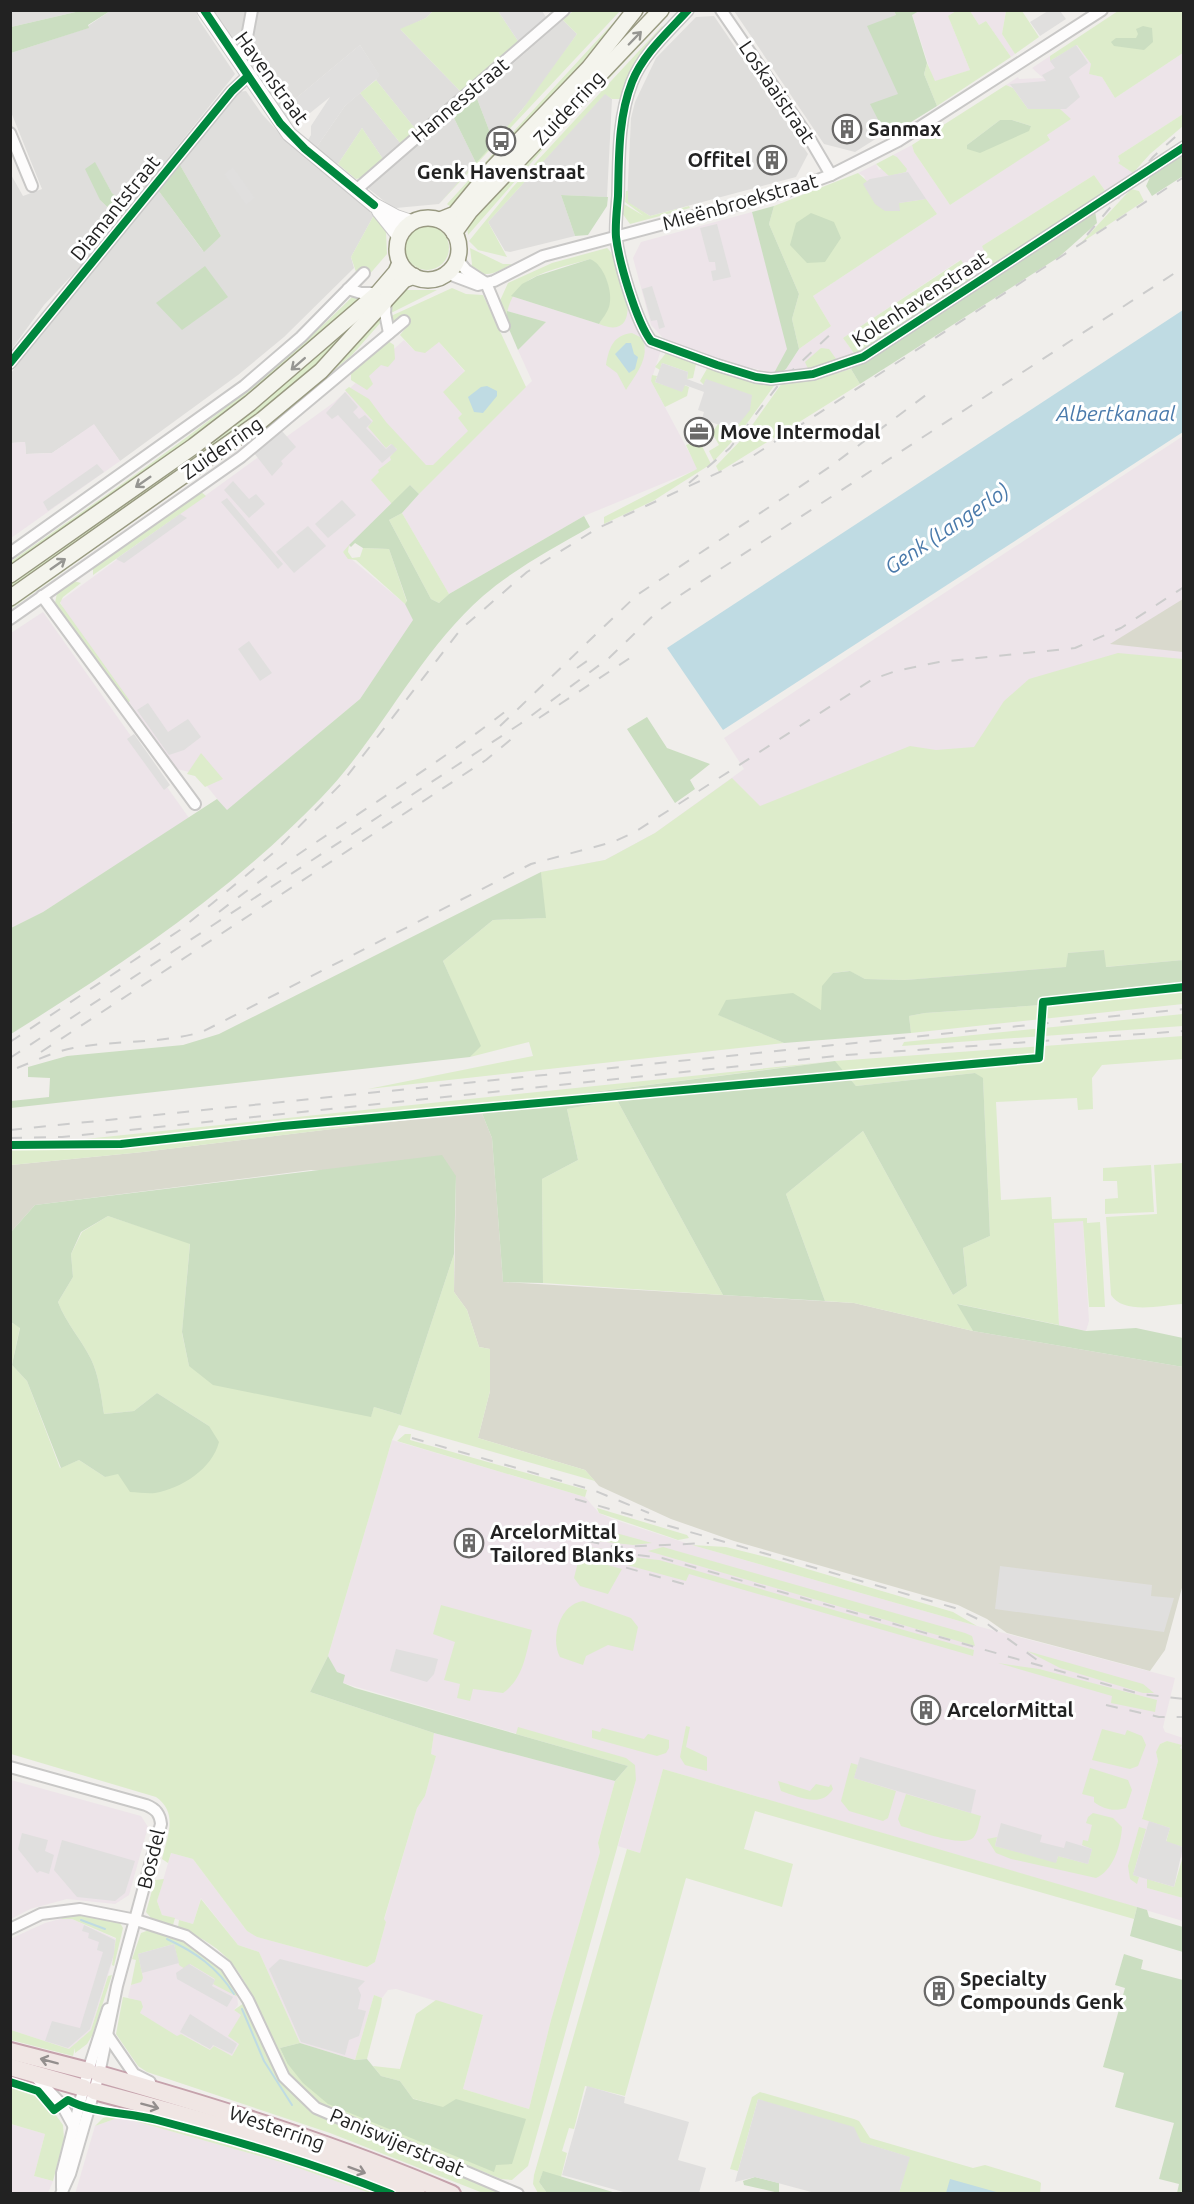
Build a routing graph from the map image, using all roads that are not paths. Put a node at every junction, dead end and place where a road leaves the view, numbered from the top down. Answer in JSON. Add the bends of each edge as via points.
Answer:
{"nodes":[{"id":1,"x":204,"y":10,"type":"edge"},
{"id":2,"x":252,"y":10,"type":"edge"},
{"id":3,"x":564,"y":10,"type":"edge"},
{"id":4,"x":635,"y":10,"type":"edge"},
{"id":5,"x":661,"y":10,"type":"edge"},
{"id":6,"x":688,"y":10,"type":"edge"},
{"id":7,"x":721,"y":10,"type":"edge"},
{"id":8,"x":1102,"y":10,"type":"edge"},
{"id":9,"x":238,"y":62,"type":"junction"},
{"id":10,"x":248,"y":76,"type":"junction"},
{"id":11,"x":10,"y":133,"type":"edge"},
{"id":12,"x":1184,"y":147,"type":"edge"},
{"id":13,"x":831,"y":175,"type":"junction"},
{"id":14,"x":32,"y":186,"type":"dead end"},
{"id":15,"x":356,"y":190,"type":"junction"},
{"id":16,"x":374,"y":205,"type":"junction"},
{"id":17,"x":440,"y":220,"type":"junction"},
{"id":18,"x":411,"y":222,"type":"junction"},
{"id":19,"x":454,"y":233,"type":"junction"},
{"id":20,"x":399,"y":236,"type":"junction"},
{"id":21,"x":616,"y":237,"type":"junction"},
{"id":22,"x":457,"y":259,"type":"junction"},
{"id":23,"x":400,"y":263,"type":"junction"},
{"id":24,"x":364,"y":273,"type":"dead end"},
{"id":25,"x":446,"y":273,"type":"junction"},
{"id":26,"x":414,"y":276,"type":"junction"},
{"id":27,"x":486,"y":282,"type":"junction"},
{"id":28,"x":348,"y":289,"type":"junction"},
{"id":29,"x":382,"y":296,"type":"junction"},
{"id":30,"x":404,"y":321,"type":"dead end"},
{"id":31,"x":504,"y":326,"type":"dead end"},
{"id":32,"x":389,"y":333,"type":"junction"},
{"id":33,"x":10,"y":363,"type":"edge"},
{"id":34,"x":10,"y":553,"type":"edge"},
{"id":35,"x":10,"y":575,"type":"edge"},
{"id":36,"x":42,"y":596,"type":"junction"},
{"id":37,"x":10,"y":598,"type":"edge"},
{"id":38,"x":10,"y":619,"type":"edge"},
{"id":39,"x":195,"y":804,"type":"dead end"},
{"id":40,"x":10,"y":1767,"type":"edge"},
{"id":41,"x":136,"y":1920,"type":"junction"},
{"id":42,"x":10,"y":1929,"type":"edge"},
{"id":43,"x":117,"y":1986,"type":"junction"},
{"id":44,"x":108,"y":2036,"type":"junction"},
{"id":45,"x":10,"y":2051,"type":"edge"},
{"id":46,"x":10,"y":2067,"type":"edge"},
{"id":47,"x":93,"y":2072,"type":"junction"},
{"id":48,"x":33,"y":2073,"type":"junction"},
{"id":49,"x":89,"y":2089,"type":"junction"},
{"id":50,"x":159,"y":2091,"type":"junction"},
{"id":51,"x":74,"y":2127,"type":"junction"},
{"id":52,"x":61,"y":2192,"type":"edge"},
{"id":53,"x":417,"y":2193,"type":"edge"},
{"id":54,"x":452,"y":2193,"type":"edge"},
{"id":55,"x":518,"y":2193,"type":"edge"}],
"edges":[{"from":1,"to":9,"type":"street","name":"Havenstraat"},
{"from":2,"to":9,"type":"street"},
{"from":3,"to":15,"type":"street","name":"Hannesstraat"},
{"from":4,"to":17,"type":"main road","name":"Zuiderring","via":[[589,68],[493,168],[455,214]]},
{"from":19,"to":5,"type":"main road","name":"Zuiderring","one_way":true,"via":[[470,211]]},
{"from":6,"to":21,"type":"street","via":[[647,56],[624,105]]},
{"from":7,"to":13,"type":"street","name":"Loskaaistraat"},
{"from":8,"to":13,"type":"street","name":"Mieënbroekstraat","via":[[898,141]]},
{"from":9,"to":10,"type":"street","name":"Havenstraat"},
{"from":10,"to":15,"type":"street","name":"Havenstraat","via":[[289,134]]},
{"from":10,"to":33,"type":"street","name":"Diamantstraat"},
{"from":11,"to":14,"type":"street"},
{"from":12,"to":21,"type":"street","name":"Kolenhavenstraat","via":[[863,357],[843,366],[783,379],[756,377],[651,341],[641,328]]},
{"from":13,"to":21,"type":"street","name":"Mieënbroekstraat","via":[[788,191]]},
{"from":15,"to":16,"type":"street","name":"Havenstraat"},
{"from":16,"to":18,"type":"street","name":"Havenstraat"},
{"from":16,"to":20,"type":"street","name":"Havenstraat"},
{"from":17,"to":18,"type":"main road","via":[[425,218]]},
{"from":17,"to":19,"type":"main road"},
{"from":18,"to":20,"type":"main road"},
{"from":19,"to":22,"type":"main road"},
{"from":20,"to":23,"type":"main road"},
{"from":21,"to":27,"type":"street","name":"Mieënbroekstraat","via":[[543,256]]},
{"from":22,"to":25,"type":"main road"},
{"from":22,"to":27,"type":"street"},
{"from":23,"to":26,"type":"main road"},
{"from":23,"to":29,"type":"main road","name":"Zuiderring"},
{"from":24,"to":28,"type":"street","name":"Zuiderring"},
{"from":25,"to":26,"type":"main road","via":[[430,280]]},
{"from":25,"to":27,"type":"street","via":[[478,285]]},
{"from":26,"to":29,"type":"main road","name":"Zuiderring"},
{"from":27,"to":31,"type":"street"},
{"from":28,"to":29,"type":"street"},
{"from":28,"to":34,"type":"street","name":"Zuiderring","via":[[301,337],[244,386]]},
{"from":29,"to":32,"type":"street"},
{"from":29,"to":35,"type":"main road","name":"Zuiderring","one_way":true,"via":[[241,410]]},
{"from":37,"to":29,"type":"main road","name":"Zuiderring","one_way":true,"via":[[262,420],[321,371]]},
{"from":30,"to":32,"type":"street","name":"Zuiderring"},
{"from":32,"to":36,"type":"street","name":"Zuiderring","via":[[241,457]]},
{"from":36,"to":38,"type":"street","name":"Zuiderring"},
{"from":36,"to":39,"type":"street"},
{"from":40,"to":41,"type":"street","name":"Bosdel","via":[[155,1809],[161,1824]]},
{"from":41,"to":42,"type":"street","name":"Paniswijerstraat","via":[[98,1911],[68,1910],[41,1914]]},
{"from":41,"to":43,"type":"street","name":"Bosdel"},
{"from":41,"to":55,"type":"street","name":"Paniswijerstraat","via":[[186,1936],[226,1966],[248,2000],[284,2077],[316,2108]]},
{"from":43,"to":44,"type":"street","name":"Bosdel"},
{"from":43,"to":47,"type":"street","name":"Bosdel"},
{"from":44,"to":47,"type":"street","name":"Bosdel"},
{"from":44,"to":50,"type":"street","via":[[134,2074]]},
{"from":47,"to":45,"type":"highway","name":"Westerring","one_way":true},
{"from":46,"to":48,"type":"highway","name":"Westerring"},
{"from":47,"to":49,"type":"street"},
{"from":47,"to":50,"type":"highway","name":"Westerring"},
{"from":48,"to":49,"type":"highway","name":"Westerring"},
{"from":48,"to":51,"type":"street","via":[[62,2105]]},
{"from":49,"to":51,"type":"street"},
{"from":49,"to":52,"type":"street","via":[[70,2174]]},
{"from":49,"to":53,"type":"highway","name":"Westerring","one_way":true,"via":[[236,2128]]},
{"from":50,"to":54,"type":"highway","name":"Westerring","via":[[252,2118]]},
{"from":51,"to":52,"type":"street"}]}
